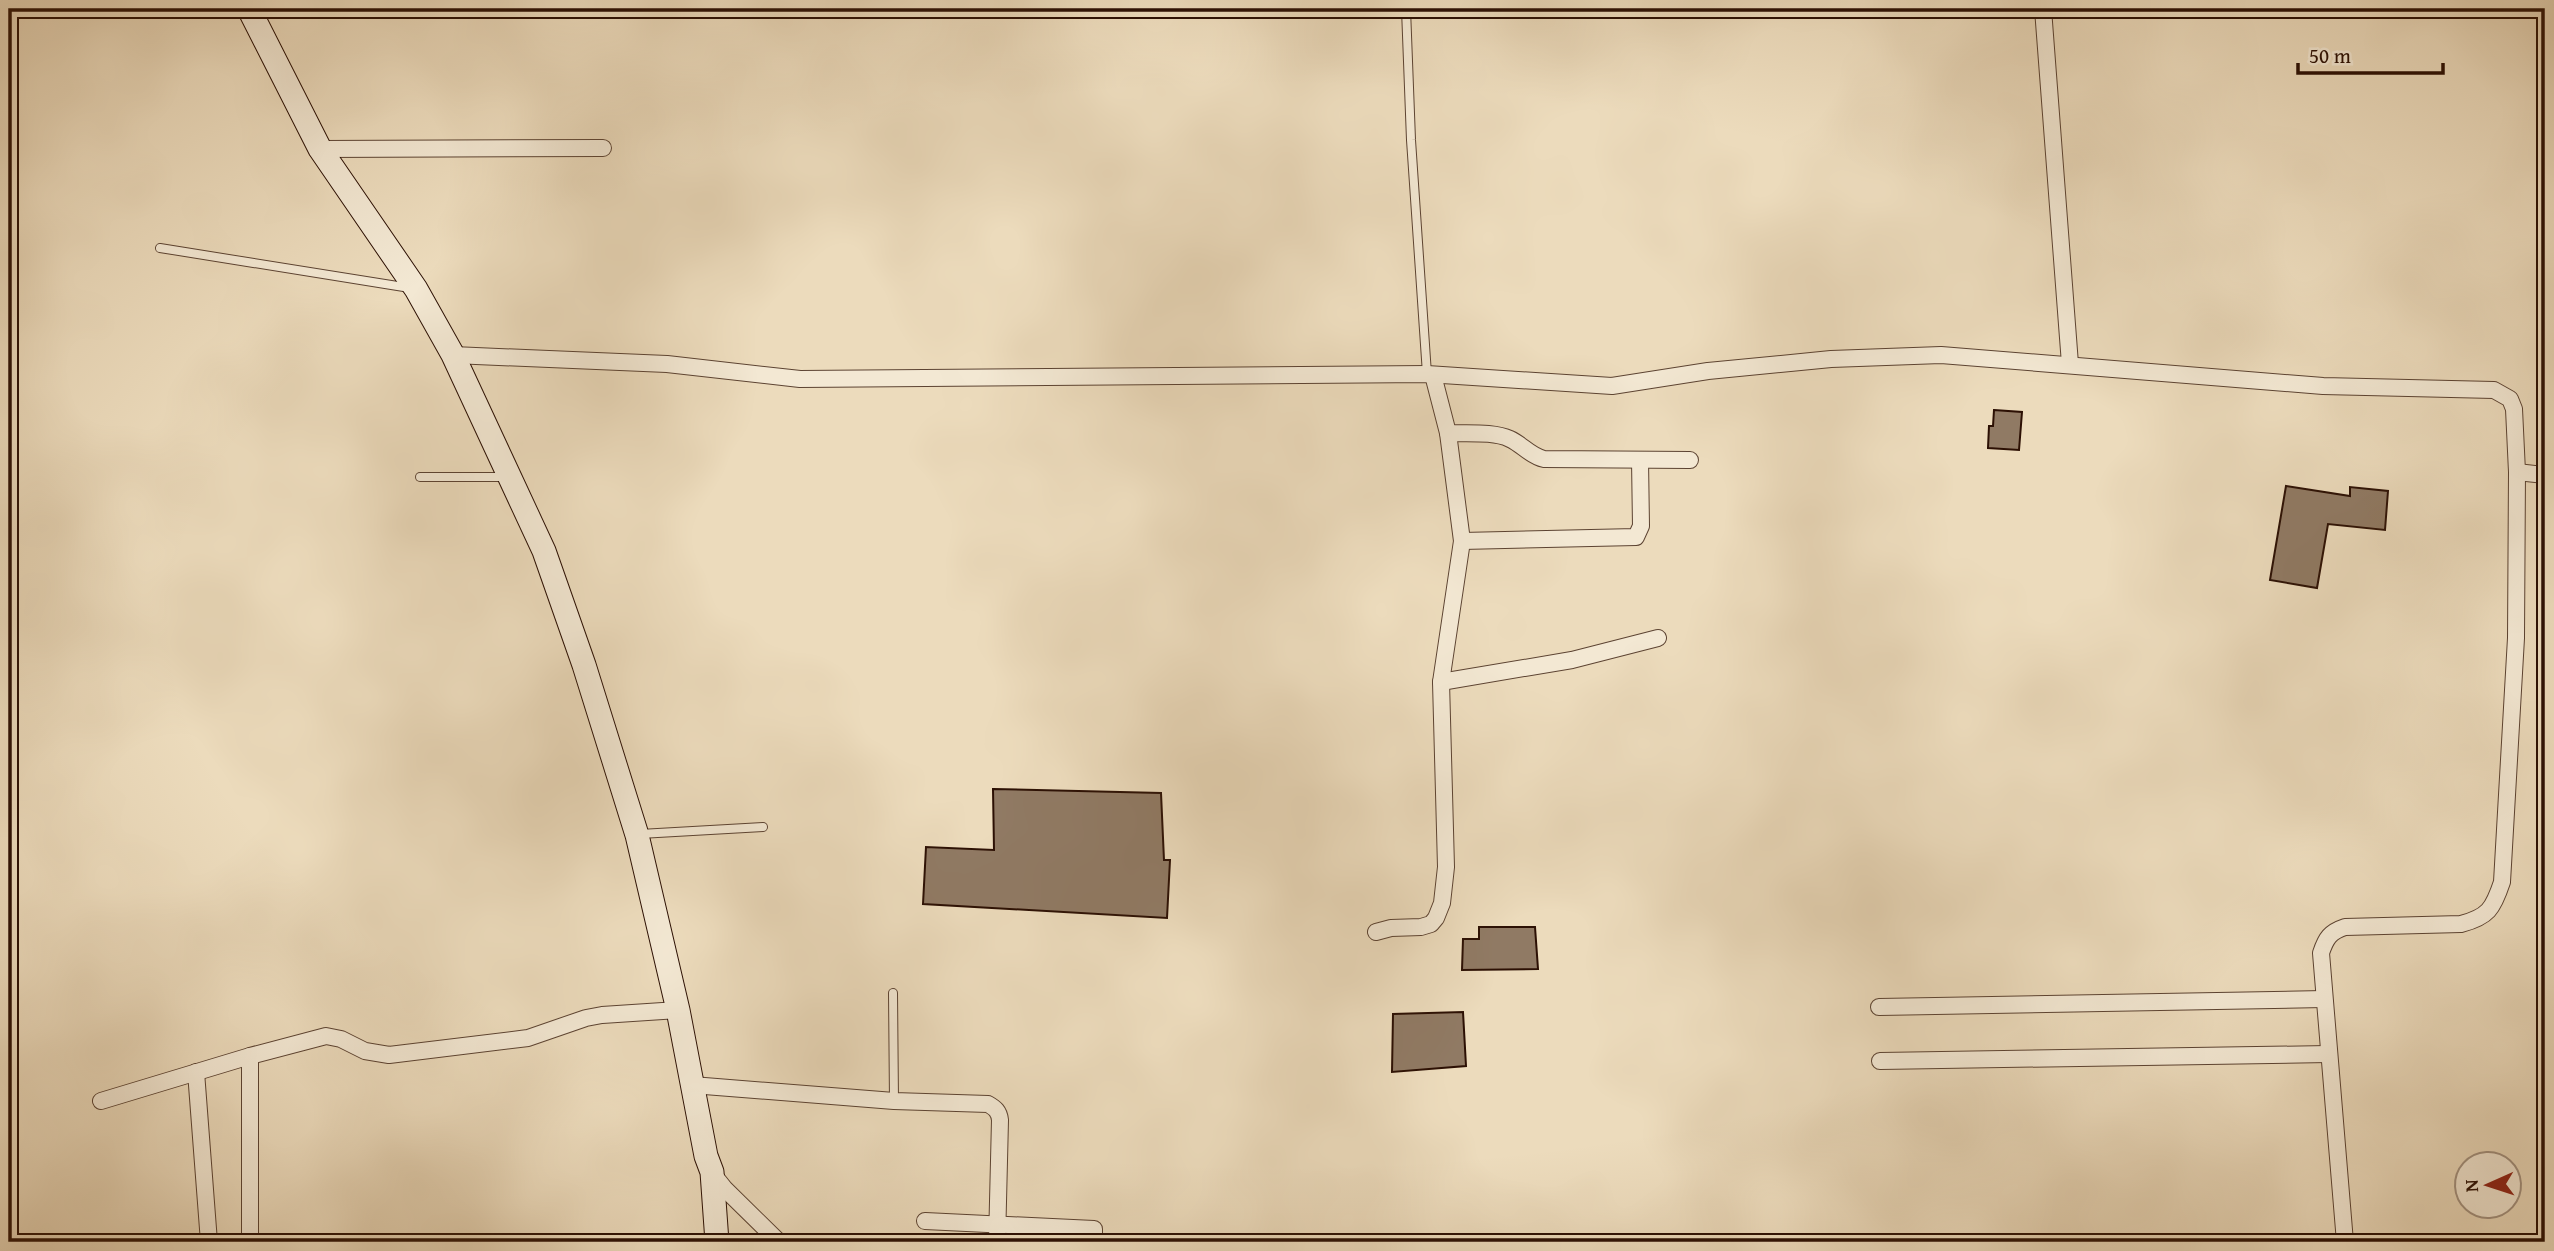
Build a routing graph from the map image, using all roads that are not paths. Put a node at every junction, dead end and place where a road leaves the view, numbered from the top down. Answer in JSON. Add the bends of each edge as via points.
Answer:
{"nodes":[{"id":1,"x":248,"y":9,"type":"edge"},
{"id":2,"x":1406,"y":9,"type":"edge"},
{"id":3,"x":2040,"y":9,"type":"edge"},
{"id":4,"x":603,"y":148,"type":"dead end"},
{"id":5,"x":320,"y":149,"type":"junction"},
{"id":6,"x":160,"y":248,"type":"dead end"},
{"id":7,"x":416,"y":289,"type":"junction"},
{"id":8,"x":453,"y":355,"type":"junction"},
{"id":9,"x":2070,"y":364,"type":"junction"},
{"id":10,"x":1430,"y":375,"type":"junction"},
{"id":11,"x":1448,"y":433,"type":"junction"},
{"id":12,"x":1640,"y":460,"type":"junction"},
{"id":13,"x":1690,"y":460,"type":"dead end"},
{"id":14,"x":2517,"y":472,"type":"junction"},
{"id":15,"x":2545,"y":475,"type":"edge"},
{"id":16,"x":420,"y":477,"type":"dead end"},
{"id":17,"x":509,"y":477,"type":"junction"},
{"id":18,"x":1462,"y":541,"type":"junction"},
{"id":19,"x":1658,"y":638,"type":"dead end"},
{"id":20,"x":1441,"y":682,"type":"junction"},
{"id":21,"x":763,"y":827,"type":"dead end"},
{"id":22,"x":637,"y":835,"type":"junction"},
{"id":23,"x":1376,"y":932,"type":"dead end"},
{"id":24,"x":893,"y":993,"type":"dead end"},
{"id":25,"x":2324,"y":999,"type":"junction"},
{"id":26,"x":1879,"y":1007,"type":"dead end"},
{"id":27,"x":678,"y":1010,"type":"junction"},
{"id":28,"x":2328,"y":1054,"type":"junction"},
{"id":29,"x":250,"y":1056,"type":"junction"},
{"id":30,"x":1880,"y":1061,"type":"dead end"},
{"id":31,"x":195,"y":1072,"type":"junction"},
{"id":32,"x":692,"y":1085,"type":"junction"},
{"id":33,"x":100,"y":1101,"type":"dead end"},
{"id":34,"x":894,"y":1101,"type":"junction"},
{"id":35,"x":712,"y":1172,"type":"junction"},
{"id":36,"x":925,"y":1221,"type":"dead end"},
{"id":37,"x":997,"y":1224,"type":"junction"},
{"id":38,"x":209,"y":1242,"type":"edge"},
{"id":39,"x":250,"y":1242,"type":"edge"},
{"id":40,"x":717,"y":1242,"type":"edge"},
{"id":41,"x":779,"y":1242,"type":"edge"},
{"id":42,"x":997,"y":1242,"type":"edge"},
{"id":43,"x":1094,"y":1242,"type":"edge"},
{"id":44,"x":2345,"y":1242,"type":"edge"}],
"edges":[{"from":1,"to":5,"type":"street"},
{"from":2,"to":10,"type":"lane","via":[[1411,140]]},
{"from":3,"to":9,"type":"street"},
{"from":4,"to":5,"type":"street"},
{"from":5,"to":7,"type":"street"},
{"from":6,"to":7,"type":"lane"},
{"from":7,"to":8,"type":"street"},
{"from":8,"to":10,"type":"street","via":[[667,364],[800,379]]},
{"from":8,"to":17,"type":"street"},
{"from":9,"to":10,"type":"street","via":[[1941,355],[1831,359],[1612,386]]},
{"from":9,"to":14,"type":"street","via":[[2323,386],[2494,390],[2510,399],[2514,409]]},
{"from":10,"to":11,"type":"street"},
{"from":11,"to":12,"type":"street","via":[[1503,436],[1544,459]]},
{"from":11,"to":18,"type":"street"},
{"from":12,"to":13,"type":"street"},
{"from":12,"to":18,"type":"street","via":[[1641,526],[1636,537]]},
{"from":14,"to":15,"type":"street"},
{"from":14,"to":25,"type":"street","via":[[2516,638],[2502,882],[2496,901],[2488,913],[2460,924],[2335,931],[2320,953]]},
{"from":16,"to":17,"type":"lane"},
{"from":17,"to":22,"type":"street","via":[[544,551]]},
{"from":18,"to":20,"type":"street"},
{"from":19,"to":20,"type":"street","via":[[1572,660]]},
{"from":20,"to":23,"type":"street","via":[[1446,815],[1442,903],[1431,924]]},
{"from":21,"to":22,"type":"lane"},
{"from":22,"to":27,"type":"street"},
{"from":24,"to":34,"type":"lane"},
{"from":25,"to":26,"type":"street"},
{"from":25,"to":28,"type":"street"},
{"from":27,"to":29,"type":"street","via":[[602,1015],[528,1038],[389,1055],[326,1036]]},
{"from":27,"to":32,"type":"street"},
{"from":28,"to":30,"type":"street"},
{"from":28,"to":44,"type":"street"},
{"from":29,"to":31,"type":"street"},
{"from":29,"to":39,"type":"street"},
{"from":31,"to":33,"type":"street"},
{"from":31,"to":38,"type":"street"},
{"from":32,"to":34,"type":"street"},
{"from":32,"to":35,"type":"street"},
{"from":34,"to":37,"type":"street","via":[[994,1107],[1000,1120]]},
{"from":35,"to":40,"type":"street"},
{"from":35,"to":41,"type":"street"},
{"from":36,"to":37,"type":"street"},
{"from":37,"to":42,"type":"street"},
{"from":37,"to":43,"type":"street","via":[[1094,1229]]}]}
